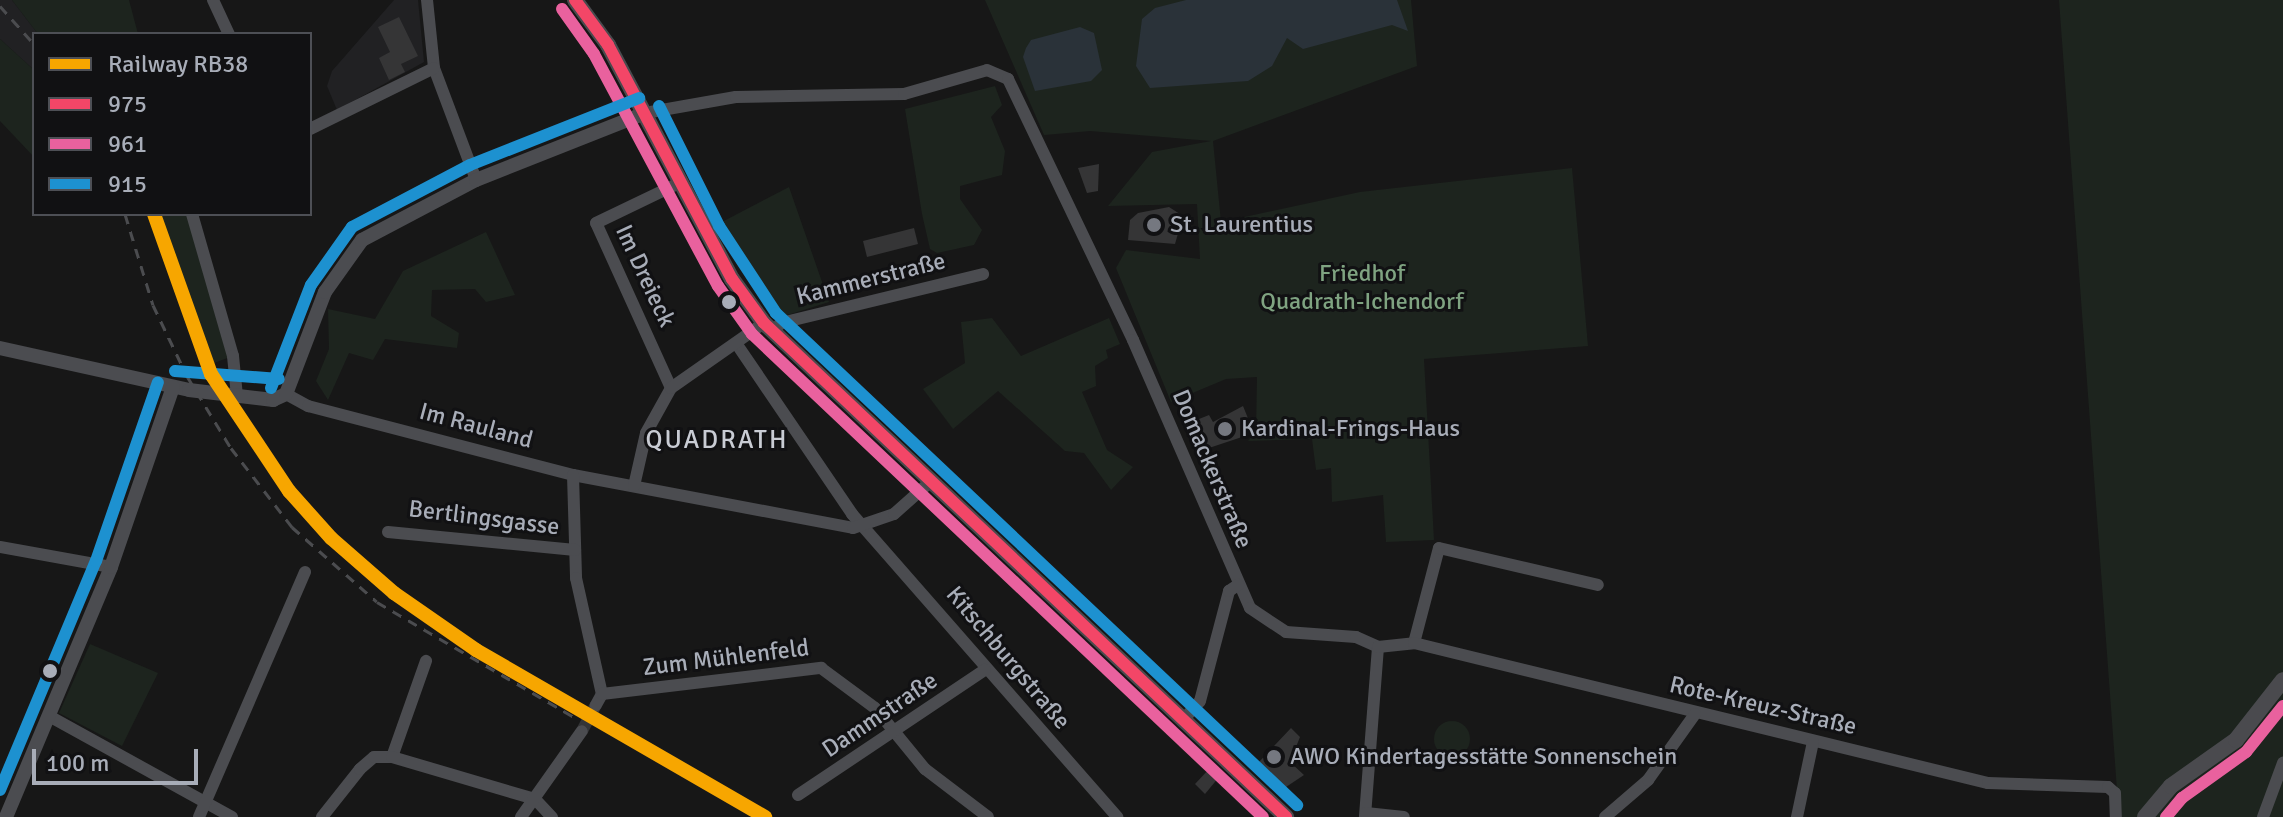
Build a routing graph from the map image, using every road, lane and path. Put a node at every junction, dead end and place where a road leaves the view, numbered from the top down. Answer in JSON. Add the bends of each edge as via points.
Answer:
{"nodes":[{"id":1,"x":213,"y":0,"type":"edge"},
{"id":2,"x":427,"y":0,"type":"edge"},
{"id":3,"x":575,"y":0,"type":"edge"},
{"id":4,"x":228,"y":32,"type":"edge"},
{"id":5,"x":434,"y":68,"type":"junction"},
{"id":6,"x":645,"y":113,"type":"junction"},
{"id":7,"x":312,"y":128,"type":"edge"},
{"id":8,"x":476,"y":180,"type":"junction"},
{"id":9,"x":679,"y":183,"type":"junction"},
{"id":10,"x":193,"y":216,"type":"edge"},
{"id":11,"x":983,"y":274,"type":"dead end"},
{"id":12,"x":768,"y":327,"type":"junction"},
{"id":13,"x":738,"y":346,"type":"junction"},
{"id":14,"x":0,"y":348,"type":"edge"},
{"id":15,"x":173,"y":387,"type":"junction"},
{"id":16,"x":671,"y":388,"type":"junction"},
{"id":17,"x":286,"y":394,"type":"junction"},
{"id":18,"x":237,"y":396,"type":"junction"},
{"id":19,"x":573,"y":475,"type":"junction"},
{"id":20,"x":931,"y":481,"type":"junction"},
{"id":21,"x":634,"y":486,"type":"junction"},
{"id":22,"x":866,"y":528,"type":"junction"},
{"id":23,"x":388,"y":532,"type":"dead end"},
{"id":24,"x":0,"y":547,"type":"edge"},
{"id":25,"x":575,"y":550,"type":"junction"},
{"id":26,"x":111,"y":567,"type":"junction"},
{"id":27,"x":305,"y":572,"type":"dead end"},
{"id":28,"x":1238,"y":585,"type":"junction"},
{"id":29,"x":1598,"y":585,"type":"dead end"},
{"id":30,"x":1414,"y":643,"type":"junction"},
{"id":31,"x":1378,"y":647,"type":"junction"},
{"id":32,"x":426,"y":661,"type":"dead end"},
{"id":33,"x":985,"y":670,"type":"junction"},
{"id":34,"x":2283,"y":680,"type":"edge"},
{"id":35,"x":1695,"y":714,"type":"junction"},
{"id":36,"x":49,"y":716,"type":"junction"},
{"id":37,"x":1183,"y":720,"type":"junction"},
{"id":38,"x":582,"y":731,"type":"tunnel mouth"},
{"id":39,"x":896,"y":732,"type":"junction"},
{"id":40,"x":1813,"y":742,"type":"junction"},
{"id":41,"x":392,"y":757,"type":"junction"},
{"id":42,"x":2283,"y":763,"type":"edge"},
{"id":43,"x":798,"y":795,"type":"dead end"},
{"id":44,"x":535,"y":799,"type":"junction"},
{"id":45,"x":206,"y":801,"type":"junction"},
{"id":46,"x":1366,"y":815,"type":"edge"},
{"id":47,"x":6,"y":817,"type":"edge"},
{"id":48,"x":199,"y":817,"type":"edge"},
{"id":49,"x":232,"y":817,"type":"edge"},
{"id":50,"x":322,"y":817,"type":"edge"},
{"id":51,"x":521,"y":817,"type":"edge"},
{"id":52,"x":552,"y":817,"type":"edge"},
{"id":53,"x":988,"y":817,"type":"edge"},
{"id":54,"x":1117,"y":817,"type":"edge"},
{"id":55,"x":1286,"y":817,"type":"edge"},
{"id":56,"x":1404,"y":817,"type":"edge"},
{"id":57,"x":1605,"y":817,"type":"edge"},
{"id":58,"x":1797,"y":817,"type":"edge"},
{"id":59,"x":2116,"y":817,"type":"edge"},
{"id":60,"x":2145,"y":817,"type":"edge"},
{"id":61,"x":2263,"y":817,"type":"edge"}],
"edges":[{"from":1,"to":4,"type":"street"},
{"from":2,"to":5,"type":"street"},
{"from":3,"to":6,"type":"main road"},
{"from":5,"to":7,"type":"street"},
{"from":5,"to":8,"type":"street"},
{"from":6,"to":8,"type":"street"},
{"from":6,"to":9,"type":"main road"},
{"from":6,"to":28,"type":"street","name":"Domackerstraße","via":[[736,97],[904,94],[996,71],[1008,79],[1133,340]]},
{"from":8,"to":17,"type":"street","via":[[355,248],[325,292]]},
{"from":9,"to":12,"type":"main road","via":[[732,279]]},
{"from":9,"to":16,"type":"street","name":"Im Dreieck","via":[[596,223]]},
{"from":10,"to":18,"type":"street","via":[[233,356]]},
{"from":11,"to":12,"type":"street","name":"Kammerstraße"},
{"from":12,"to":13,"type":"street","name":"Kammerstraße"},
{"from":12,"to":20,"type":"main road"},
{"from":13,"to":16,"type":"street","name":"Kammerstraße"},
{"from":13,"to":22,"type":"street","name":"Kitschburgstraße"},
{"from":14,"to":15,"type":"street","name":"Im Rauland"},
{"from":15,"to":18,"type":"street","name":"Im Rauland"},
{"from":15,"to":26,"type":"street"},
{"from":16,"to":21,"type":"street","name":"Kammerstraße","via":[[646,433]]},
{"from":17,"to":18,"type":"street","name":"Im Rauland","via":[[273,400]]},
{"from":17,"to":19,"type":"street","name":"Im Rauland","via":[[308,406]]},
{"from":19,"to":21,"type":"street","name":"Im Rauland"},
{"from":19,"to":25,"type":"street"},
{"from":20,"to":22,"type":"street","via":[[894,514]]},
{"from":20,"to":37,"type":"main road"},
{"from":21,"to":22,"type":"street","name":"Im Rauland"},
{"from":22,"to":33,"type":"street","name":"Kitschburgstraße"},
{"from":23,"to":25,"type":"street","name":"Bertlingsgasse"},
{"from":24,"to":26,"type":"street"},
{"from":25,"to":39,"type":"street","name":"Zum Mühlenfeld","via":[[599,700],[821,668],[875,708]]},
{"from":26,"to":36,"type":"street"},
{"from":27,"to":45,"type":"street"},
{"from":28,"to":31,"type":"street","name":"Domackerstraße","via":[[1250,608],[1278,629],[1356,637]]},
{"from":28,"to":37,"type":"street","via":[[1229,591],[1200,701]]},
{"from":29,"to":30,"type":"street","via":[[1439,548]]},
{"from":30,"to":31,"type":"street","name":"Rote-Kreuz-Straße"},
{"from":30,"to":35,"type":"street","name":"Rote-Kreuz-Straße"},
{"from":31,"to":46,"type":"street"},
{"from":32,"to":41,"type":"street"},
{"from":33,"to":39,"type":"street","name":"Dammstraße"},
{"from":33,"to":54,"type":"street","name":"Kitschburgstraße"},
{"from":34,"to":60,"type":"main road","via":[[2236,740],[2156,800]]},
{"from":35,"to":40,"type":"street","name":"Rote-Kreuz-Straße"},
{"from":35,"to":57,"type":"street","via":[[1648,780]]},
{"from":36,"to":45,"type":"street"},
{"from":36,"to":47,"type":"street"},
{"from":37,"to":55,"type":"main road"},
{"from":38,"to":44,"type":"street"},
{"from":39,"to":43,"type":"street","name":"Dammstraße"},
{"from":39,"to":53,"type":"street","name":"Zum Mühlenfeld","via":[[925,769]]},
{"from":40,"to":58,"type":"street"},
{"from":40,"to":59,"type":"street","name":"Rote-Kreuz-Straße","via":[[1988,783],[2108,787],[2115,793]]},
{"from":41,"to":44,"type":"street"},
{"from":41,"to":50,"type":"street","via":[[374,757],[360,769]]},
{"from":42,"to":61,"type":"street"},
{"from":44,"to":51,"type":"street"},
{"from":44,"to":52,"type":"street"},
{"from":45,"to":48,"type":"street"},
{"from":45,"to":49,"type":"street"},
{"from":46,"to":56,"type":"street"}]}
